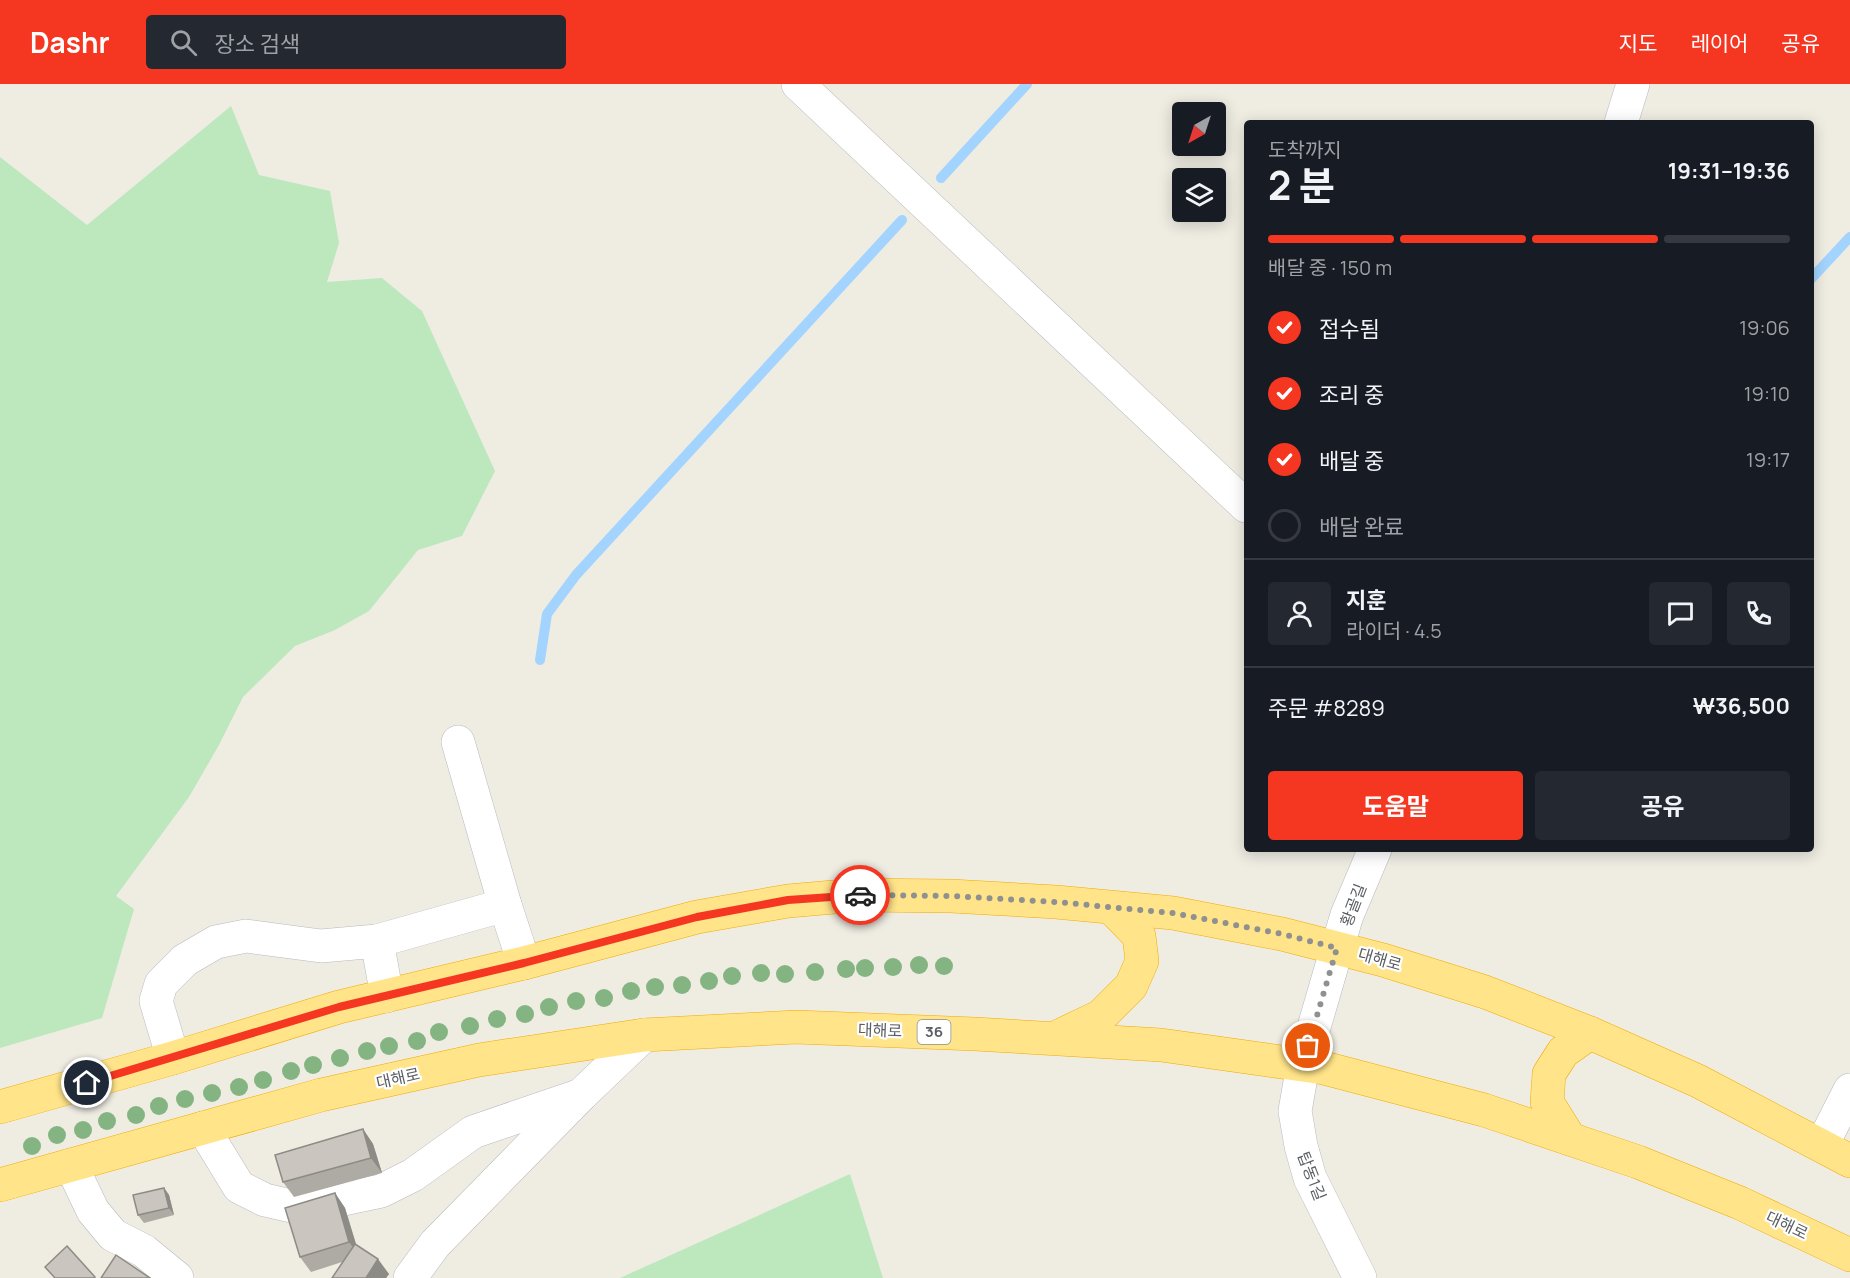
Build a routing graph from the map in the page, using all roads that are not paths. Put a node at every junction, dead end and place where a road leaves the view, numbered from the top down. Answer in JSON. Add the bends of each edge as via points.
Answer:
{"nodes":[{"id":1,"x":798,"y":84,"type":"edge"},
{"id":2,"x":1633,"y":84,"type":"edge"},
{"id":3,"x":1622,"y":120,"type":"edge"},
{"id":4,"x":1244,"y":504,"type":"edge"},
{"id":5,"x":458,"y":742,"type":"dead end"},
{"id":6,"x":1374,"y":852,"type":"edge"},
{"id":7,"x":505,"y":905,"type":"junction"},
{"id":8,"x":1112,"y":908,"type":"junction"},
{"id":9,"x":377,"y":940,"type":"junction"},
{"id":10,"x":1337,"y":948,"type":"junction"},
{"id":11,"x":524,"y":963,"type":"junction"},
{"id":12,"x":387,"y":996,"type":"junction"},
{"id":13,"x":1590,"y":1033,"type":"junction"},
{"id":14,"x":644,"y":1035,"type":"junction"},
{"id":15,"x":1053,"y":1039,"type":"junction"},
{"id":16,"x":173,"y":1058,"type":"junction"},
{"id":17,"x":1303,"y":1065,"type":"junction"},
{"id":18,"x":1850,"y":1090,"type":"edge"},
{"id":19,"x":581,"y":1095,"type":"junction"},
{"id":20,"x":0,"y":1107,"type":"edge"},
{"id":21,"x":203,"y":1128,"type":"junction"},
{"id":22,"x":1570,"y":1139,"type":"junction"},
{"id":23,"x":1822,"y":1145,"type":"junction"},
{"id":24,"x":1850,"y":1161,"type":"edge"},
{"id":25,"x":71,"y":1165,"type":"junction"},
{"id":26,"x":0,"y":1185,"type":"edge"},
{"id":27,"x":1850,"y":1255,"type":"edge"},
{"id":28,"x":177,"y":1278,"type":"edge"},
{"id":29,"x":410,"y":1278,"type":"edge"},
{"id":30,"x":1360,"y":1278,"type":"edge"}],
"edges":[{"from":1,"to":4,"type":"street"},
{"from":2,"to":3,"type":"street"},
{"from":5,"to":7,"type":"street"},
{"from":6,"to":10,"type":"street","name":"황골길"},
{"from":7,"to":9,"type":"street"},
{"from":7,"to":11,"type":"street"},
{"from":8,"to":10,"type":"highway","name":"대해로","via":[[1173,913]]},
{"from":8,"to":11,"type":"highway","name":"대해로","via":[[951,896],[857,895],[788,900],[697,917]]},
{"from":8,"to":15,"type":"highway","via":[[1139,936],[1142,961],[1131,986],[1101,1016]]},
{"from":9,"to":12,"type":"street"},
{"from":9,"to":16,"type":"street","via":[[321,946],[246,936],[216,942],[185,960],[162,984],[156,1001]]},
{"from":10,"to":13,"type":"highway","name":"대해로","via":[[1485,992]]},
{"from":10,"to":17,"type":"street","name":"황골길"},
{"from":11,"to":12,"type":"highway","name":"대해로"},
{"from":12,"to":16,"type":"highway","name":"대해로"},
{"from":13,"to":22,"type":"highway","via":[[1563,1052],[1548,1074],[1547,1102]]},
{"from":13,"to":23,"type":"highway","name":"대해로","via":[[1698,1081]]},
{"from":14,"to":15,"type":"highway","name":"대해로","number":"36","via":[[796,1027]]},
{"from":14,"to":19,"type":"street"},
{"from":14,"to":21,"type":"highway","name":"대해로","number":"36","via":[[479,1060],[321,1095]]},
{"from":15,"to":17,"type":"highway","name":"대해로","number":"36","via":[[1161,1045]]},
{"from":16,"to":20,"type":"highway","name":"대해로"},
{"from":17,"to":22,"type":"highway","name":"대해로","number":"36","via":[[1484,1110]]},
{"from":17,"to":30,"type":"street","name":"탑동1길","via":[[1295,1111],[1301,1146],[1310,1178]]},
{"from":18,"to":23,"type":"street"},
{"from":19,"to":21,"type":"street","via":[[473,1132],[413,1175],[381,1191],[300,1208],[265,1200],[239,1187]]},
{"from":19,"to":29,"type":"street","via":[[435,1244]]},
{"from":21,"to":25,"type":"highway","name":"대해로","number":"36"},
{"from":22,"to":27,"type":"highway","name":"대해로","number":"36","via":[[1740,1203]]},
{"from":23,"to":24,"type":"highway","name":"대해로"},
{"from":25,"to":26,"type":"highway","name":"대해로","number":"36"},
{"from":25,"to":28,"type":"street","via":[[93,1211],[113,1235],[144,1251]]}]}
